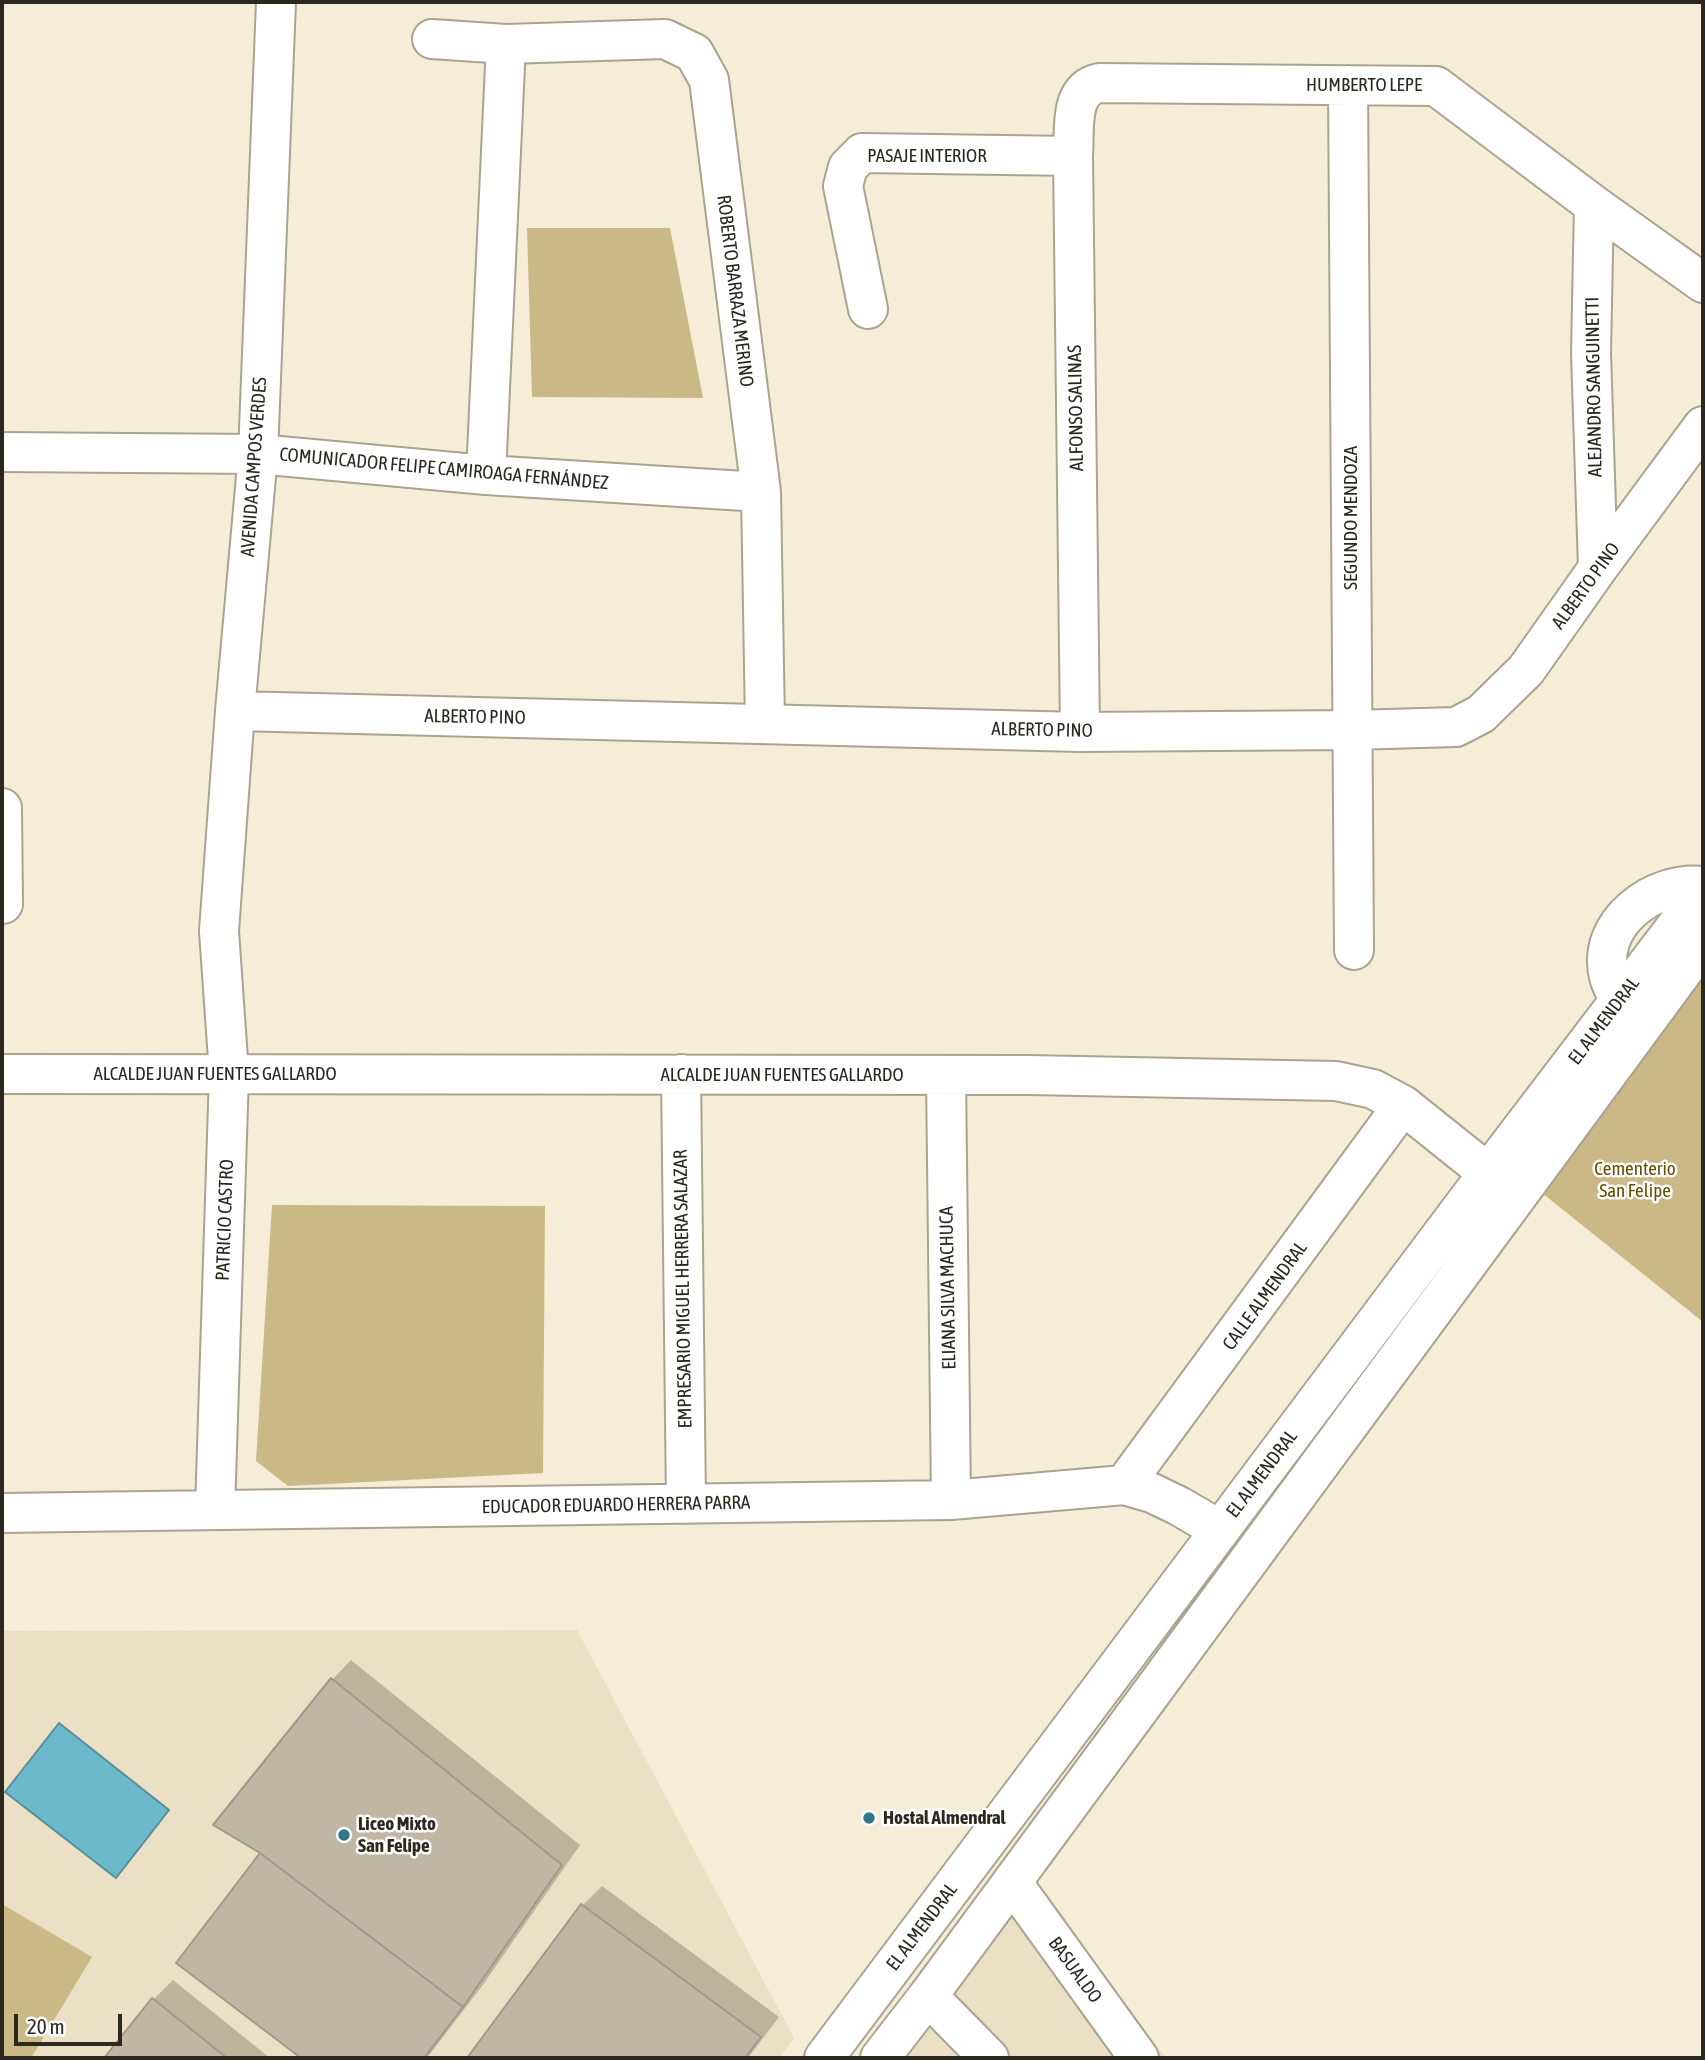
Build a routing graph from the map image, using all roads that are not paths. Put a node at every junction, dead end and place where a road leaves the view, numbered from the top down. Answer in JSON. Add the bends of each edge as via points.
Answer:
{"nodes":[{"id":1,"x":276,"y":2,"type":"edge"},
{"id":2,"x":432,"y":40,"type":"dead end"},
{"id":3,"x":506,"y":44,"type":"junction"},
{"id":4,"x":1348,"y":85,"type":"junction"},
{"id":5,"x":1086,"y":88,"type":"joint"},
{"id":6,"x":1073,"y":156,"type":"junction"},
{"id":7,"x":1594,"y":205,"type":"junction"},
{"id":8,"x":1703,"y":283,"type":"edge"},
{"id":9,"x":868,"y":309,"type":"dead end"},
{"id":10,"x":1703,"y":426,"type":"edge"},
{"id":11,"x":2,"y":452,"type":"edge"},
{"id":12,"x":258,"y":454,"type":"junction"},
{"id":13,"x":486,"y":475,"type":"junction"},
{"id":14,"x":761,"y":492,"type":"junction"},
{"id":15,"x":1598,"y":568,"type":"junction"},
{"id":16,"x":235,"y":711,"type":"junction"},
{"id":17,"x":765,"y":724,"type":"junction"},
{"id":18,"x":1352,"y":730,"type":"junction"},
{"id":19,"x":1080,"y":732,"type":"junction"},
{"id":20,"x":2,"y":808,"type":"edge"},
{"id":21,"x":2,"y":847,"type":"edge"},
{"id":22,"x":1703,"y":886,"type":"edge"},
{"id":23,"x":1703,"y":891,"type":"edge"},
{"id":24,"x":3,"y":904,"type":"edge"},
{"id":25,"x":219,"y":930,"type":"joint"},
{"id":26,"x":1703,"y":944,"type":"edge"},
{"id":27,"x":1354,"y":950,"type":"dead end"},
{"id":28,"x":1631,"y":1013,"type":"junction"},
{"id":29,"x":2,"y":1074,"type":"edge"},
{"id":30,"x":229,"y":1074,"type":"junction"},
{"id":31,"x":681,"y":1074,"type":"junction"},
{"id":32,"x":946,"y":1075,"type":"junction"},
{"id":33,"x":1403,"y":1105,"type":"junction"},
{"id":34,"x":1488,"y":1173,"type":"junction"},
{"id":35,"x":1503,"y":1216,"type":"junction"},
{"id":36,"x":1124,"y":1485,"type":"junction"},
{"id":37,"x":951,"y":1500,"type":"junction"},
{"id":38,"x":686,"y":1504,"type":"junction"},
{"id":39,"x":215,"y":1510,"type":"junction"},
{"id":40,"x":2,"y":1513,"type":"edge"},
{"id":41,"x":1220,"y":1530,"type":"junction"},
{"id":42,"x":1012,"y":1882,"type":"junction"},
{"id":43,"x":928,"y":1996,"type":"junction"},
{"id":44,"x":824,"y":2058,"type":"edge"},
{"id":45,"x":880,"y":2058,"type":"edge"},
{"id":46,"x":989,"y":2058,"type":"edge"},
{"id":47,"x":1139,"y":2058,"type":"edge"}],
"edges":[{"from":1,"to":12,"type":"street","name":"AVENIDA CAMPOS VERDES"},
{"from":2,"to":3,"type":"street","name":"ROBERTO BARRAZA MERINO"},
{"from":3,"to":13,"type":"street"},
{"from":3,"to":14,"type":"street","name":"ROBERTO BARRAZA MERINO","via":[[665,39],[694,53],[709,80]]},
{"from":4,"to":5,"type":"street","name":"HUMBERTO LEPE","via":[[1099,83]]},
{"from":4,"to":7,"type":"street","name":"HUMBERTO LEPE","via":[[1436,86]]},
{"from":4,"to":18,"type":"street","name":"SEGUNDO MENDOZA"},
{"from":5,"to":6,"type":"street","name":"ALFONSO SALINAS","via":[[1076,103]]},
{"from":6,"to":9,"type":"street","name":"PASAJE INTERIOR","via":[[862,153],[848,167],[842,186]]},
{"from":6,"to":19,"type":"street","name":"ALFONSO SALINAS"},
{"from":7,"to":8,"type":"street","name":"HUMBERTO LEPE"},
{"from":7,"to":15,"type":"street","name":"ALEJANDRO SANGUINETTI","via":[[1591,353]]},
{"from":10,"to":15,"type":"street","name":"ALBERTO PINO"},
{"from":11,"to":12,"type":"street","name":"COMUNICADOR FELIPE CAMIROAGA FERNÁNDEZ"},
{"from":12,"to":13,"type":"street","name":"COMUNICADOR FELIPE CAMIROAGA FERNÁNDEZ"},
{"from":12,"to":16,"type":"street","name":"AVENIDA CAMPOS VERDES"},
{"from":13,"to":14,"type":"street","name":"COMUNICADOR FELIPE CAMIROAGA FERNÁNDEZ"},
{"from":14,"to":17,"type":"street","name":"ROBERTO BARRAZA MERINO"},
{"from":15,"to":18,"type":"street","name":"ALBERTO PINO","via":[[1526,670],[1481,714],[1456,727]]},
{"from":16,"to":17,"type":"street","name":"ALBERTO PINO"},
{"from":16,"to":25,"type":"street","name":"AVENIDA CAMPOS VERDES"},
{"from":17,"to":19,"type":"street","name":"ALBERTO PINO"},
{"from":18,"to":19,"type":"street","name":"ALBERTO PINO"},
{"from":18,"to":27,"type":"street","name":"SEGUNDO MENDOZA"},
{"from":20,"to":21,"type":"street"},
{"from":21,"to":24,"type":"street"},
{"from":22,"to":28,"type":"street","via":[[1674,886],[1654,894],[1612,932],[1609,976]]},
{"from":23,"to":28,"type":"street","name":"EL ALMENDRAL"},
{"from":25,"to":30,"type":"street","name":"PATRICIO CASTRO"},
{"from":26,"to":28,"type":"street","name":"EL ALMENDRAL"},
{"from":28,"to":34,"type":"street","name":"EL ALMENDRAL"},
{"from":28,"to":35,"type":"street","name":"EL ALMENDRAL"},
{"from":29,"to":30,"type":"street","name":"ALCALDE JUAN FUENTES GALLARDO"},
{"from":30,"to":31,"type":"street","name":"ALCALDE JUAN FUENTES GALLARDO"},
{"from":30,"to":39,"type":"street","name":"PATRICIO CASTRO"},
{"from":31,"to":32,"type":"street","name":"ALCALDE JUAN FUENTES GALLARDO"},
{"from":31,"to":38,"type":"street","name":"EMPRESARIO MIGUEL HERRERA SALAZAR"},
{"from":32,"to":33,"type":"street","name":"ALCALDE JUAN FUENTES GALLARDO","via":[[1336,1081],[1373,1089]]},
{"from":32,"to":37,"type":"street","name":"ELIANA SILVA MACHUCA"},
{"from":33,"to":34,"type":"street","name":"ALCALDE JUAN FUENTES GALLARDO"},
{"from":33,"to":36,"type":"street","name":"CALLE ALMENDRAL"},
{"from":34,"to":35,"type":"street"},
{"from":34,"to":41,"type":"street","name":"EL ALMENDRAL"},
{"from":35,"to":42,"type":"street","name":"EL ALMENDRAL"},
{"from":36,"to":37,"type":"street","name":"EDUCADOR EDUARDO HERRERA PARRA"},
{"from":36,"to":41,"type":"street","name":"EDUCADOR EDUARDO HERRERA PARRA","via":[[1152,1493]]},
{"from":37,"to":38,"type":"street","name":"EDUCADOR EDUARDO HERRERA PARRA"},
{"from":38,"to":39,"type":"street","name":"EDUCADOR EDUARDO HERRERA PARRA"},
{"from":39,"to":40,"type":"street","name":"EDUCADOR EDUARDO HERRERA PARRA"},
{"from":41,"to":44,"type":"street","name":"EL ALMENDRAL"},
{"from":42,"to":43,"type":"street","name":"EL ALMENDRAL"},
{"from":42,"to":47,"type":"street","name":"BASUALDO"},
{"from":43,"to":45,"type":"street","name":"EL ALMENDRAL"},
{"from":43,"to":46,"type":"street"}]}
